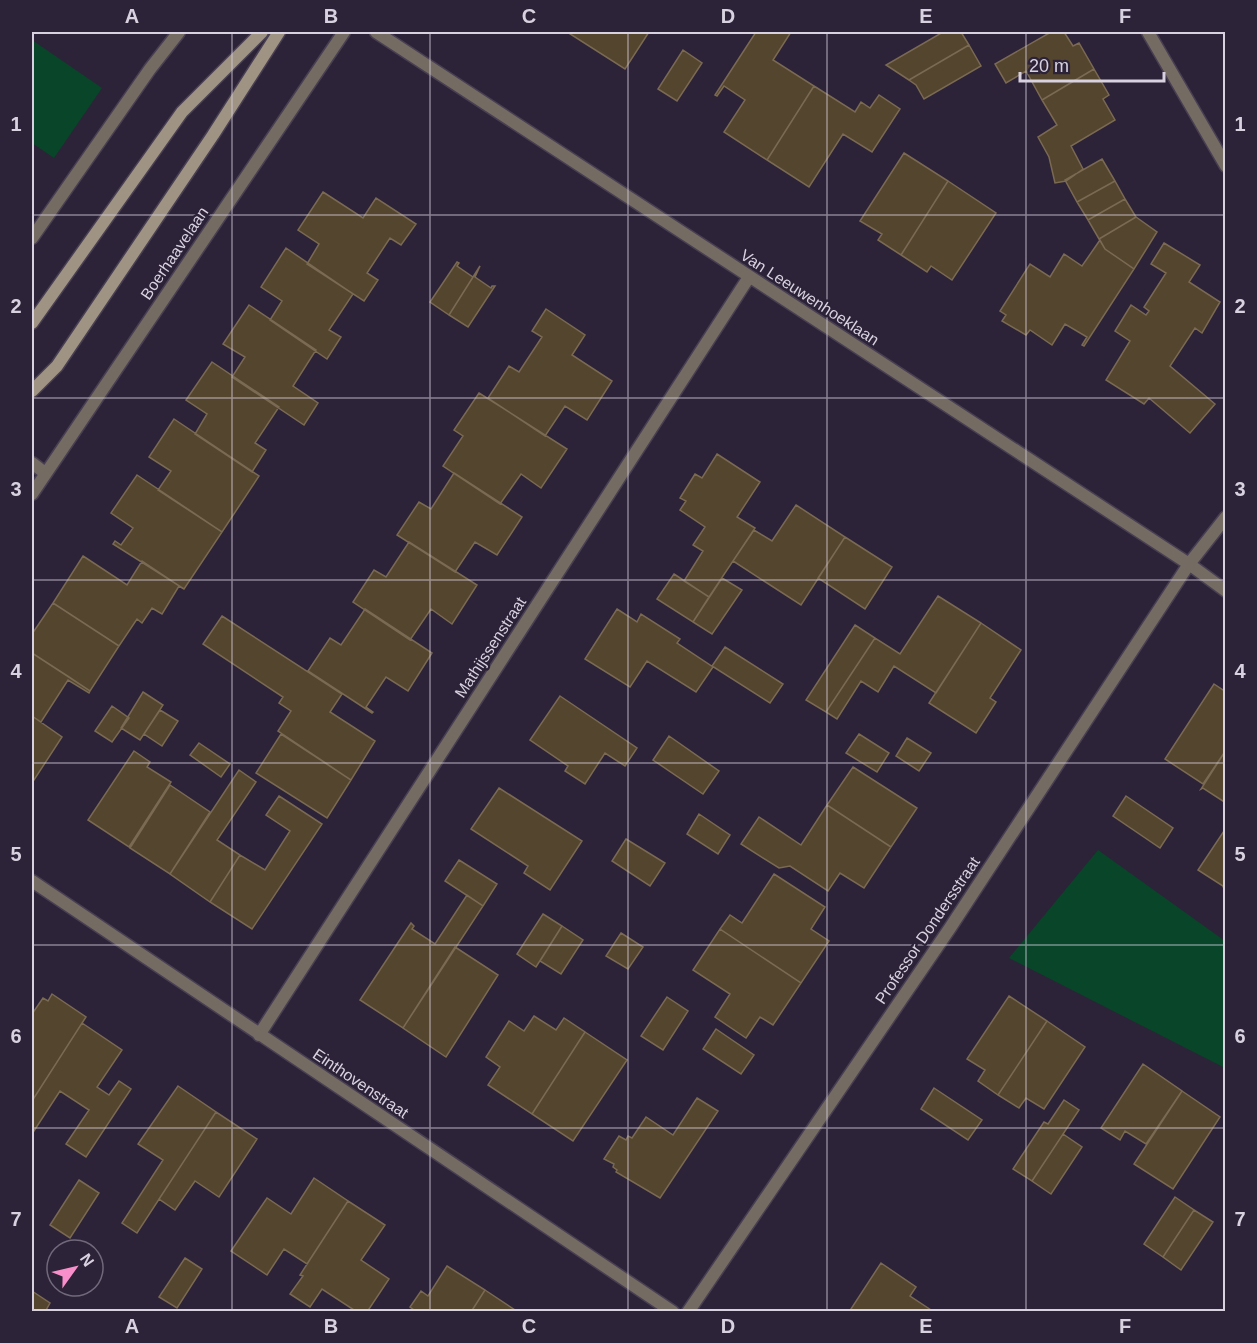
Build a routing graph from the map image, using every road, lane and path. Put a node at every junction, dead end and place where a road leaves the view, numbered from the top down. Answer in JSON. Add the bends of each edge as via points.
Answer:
{"nodes":[{"id":1,"x":179,"y":32,"type":"edge"},
{"id":2,"x":262,"y":32,"type":"edge"},
{"id":3,"x":279,"y":32,"type":"edge"},
{"id":4,"x":344,"y":32,"type":"edge"},
{"id":5,"x":376,"y":32,"type":"edge"},
{"id":6,"x":1148,"y":32,"type":"edge"},
{"id":7,"x":1226,"y":166,"type":"edge"},
{"id":8,"x":32,"y":238,"type":"edge"},
{"id":9,"x":749,"y":277,"type":"junction"},
{"id":10,"x":32,"y":323,"type":"edge"},
{"id":11,"x":32,"y":391,"type":"edge"},
{"id":12,"x":32,"y":463,"type":"edge"},
{"id":13,"x":45,"y":473,"type":"junction"},
{"id":14,"x":32,"y":494,"type":"edge"},
{"id":15,"x":1226,"y":517,"type":"edge"},
{"id":16,"x":1189,"y":564,"type":"junction"},
{"id":17,"x":1226,"y":591,"type":"edge"},
{"id":18,"x":32,"y":881,"type":"edge"},
{"id":19,"x":259,"y":1035,"type":"junction"},
{"id":20,"x":673,"y":1311,"type":"edge"},
{"id":21,"x":688,"y":1311,"type":"edge"}],
"edges":[{"from":1,"to":8,"type":"street"},
{"from":2,"to":10,"type":"main road","via":[[182,112]]},
{"from":3,"to":11,"type":"main road","name":"Boerhaavelaan","via":[[57,366]]},
{"from":4,"to":13,"type":"street","name":"Boerhaavelaan"},
{"from":5,"to":9,"type":"street","name":"Van Leeuwenhoeklaan"},
{"from":6,"to":7,"type":"street"},
{"from":9,"to":16,"type":"street","name":"Van Leeuwenhoeklaan"},
{"from":9,"to":19,"type":"street","name":"Mathijssenstraat"},
{"from":12,"to":13,"type":"street"},
{"from":13,"to":14,"type":"street","name":"Boerhaavelaan"},
{"from":15,"to":16,"type":"street","name":"Professor Dondersstraat"},
{"from":16,"to":17,"type":"street","name":"Van Leeuwenhoeklaan"},
{"from":16,"to":21,"type":"street","name":"Professor Dondersstraat","via":[[950,928]]},
{"from":18,"to":19,"type":"street","name":"Einthovenstraat"},
{"from":19,"to":20,"type":"street","name":"Einthovenstraat"}]}
